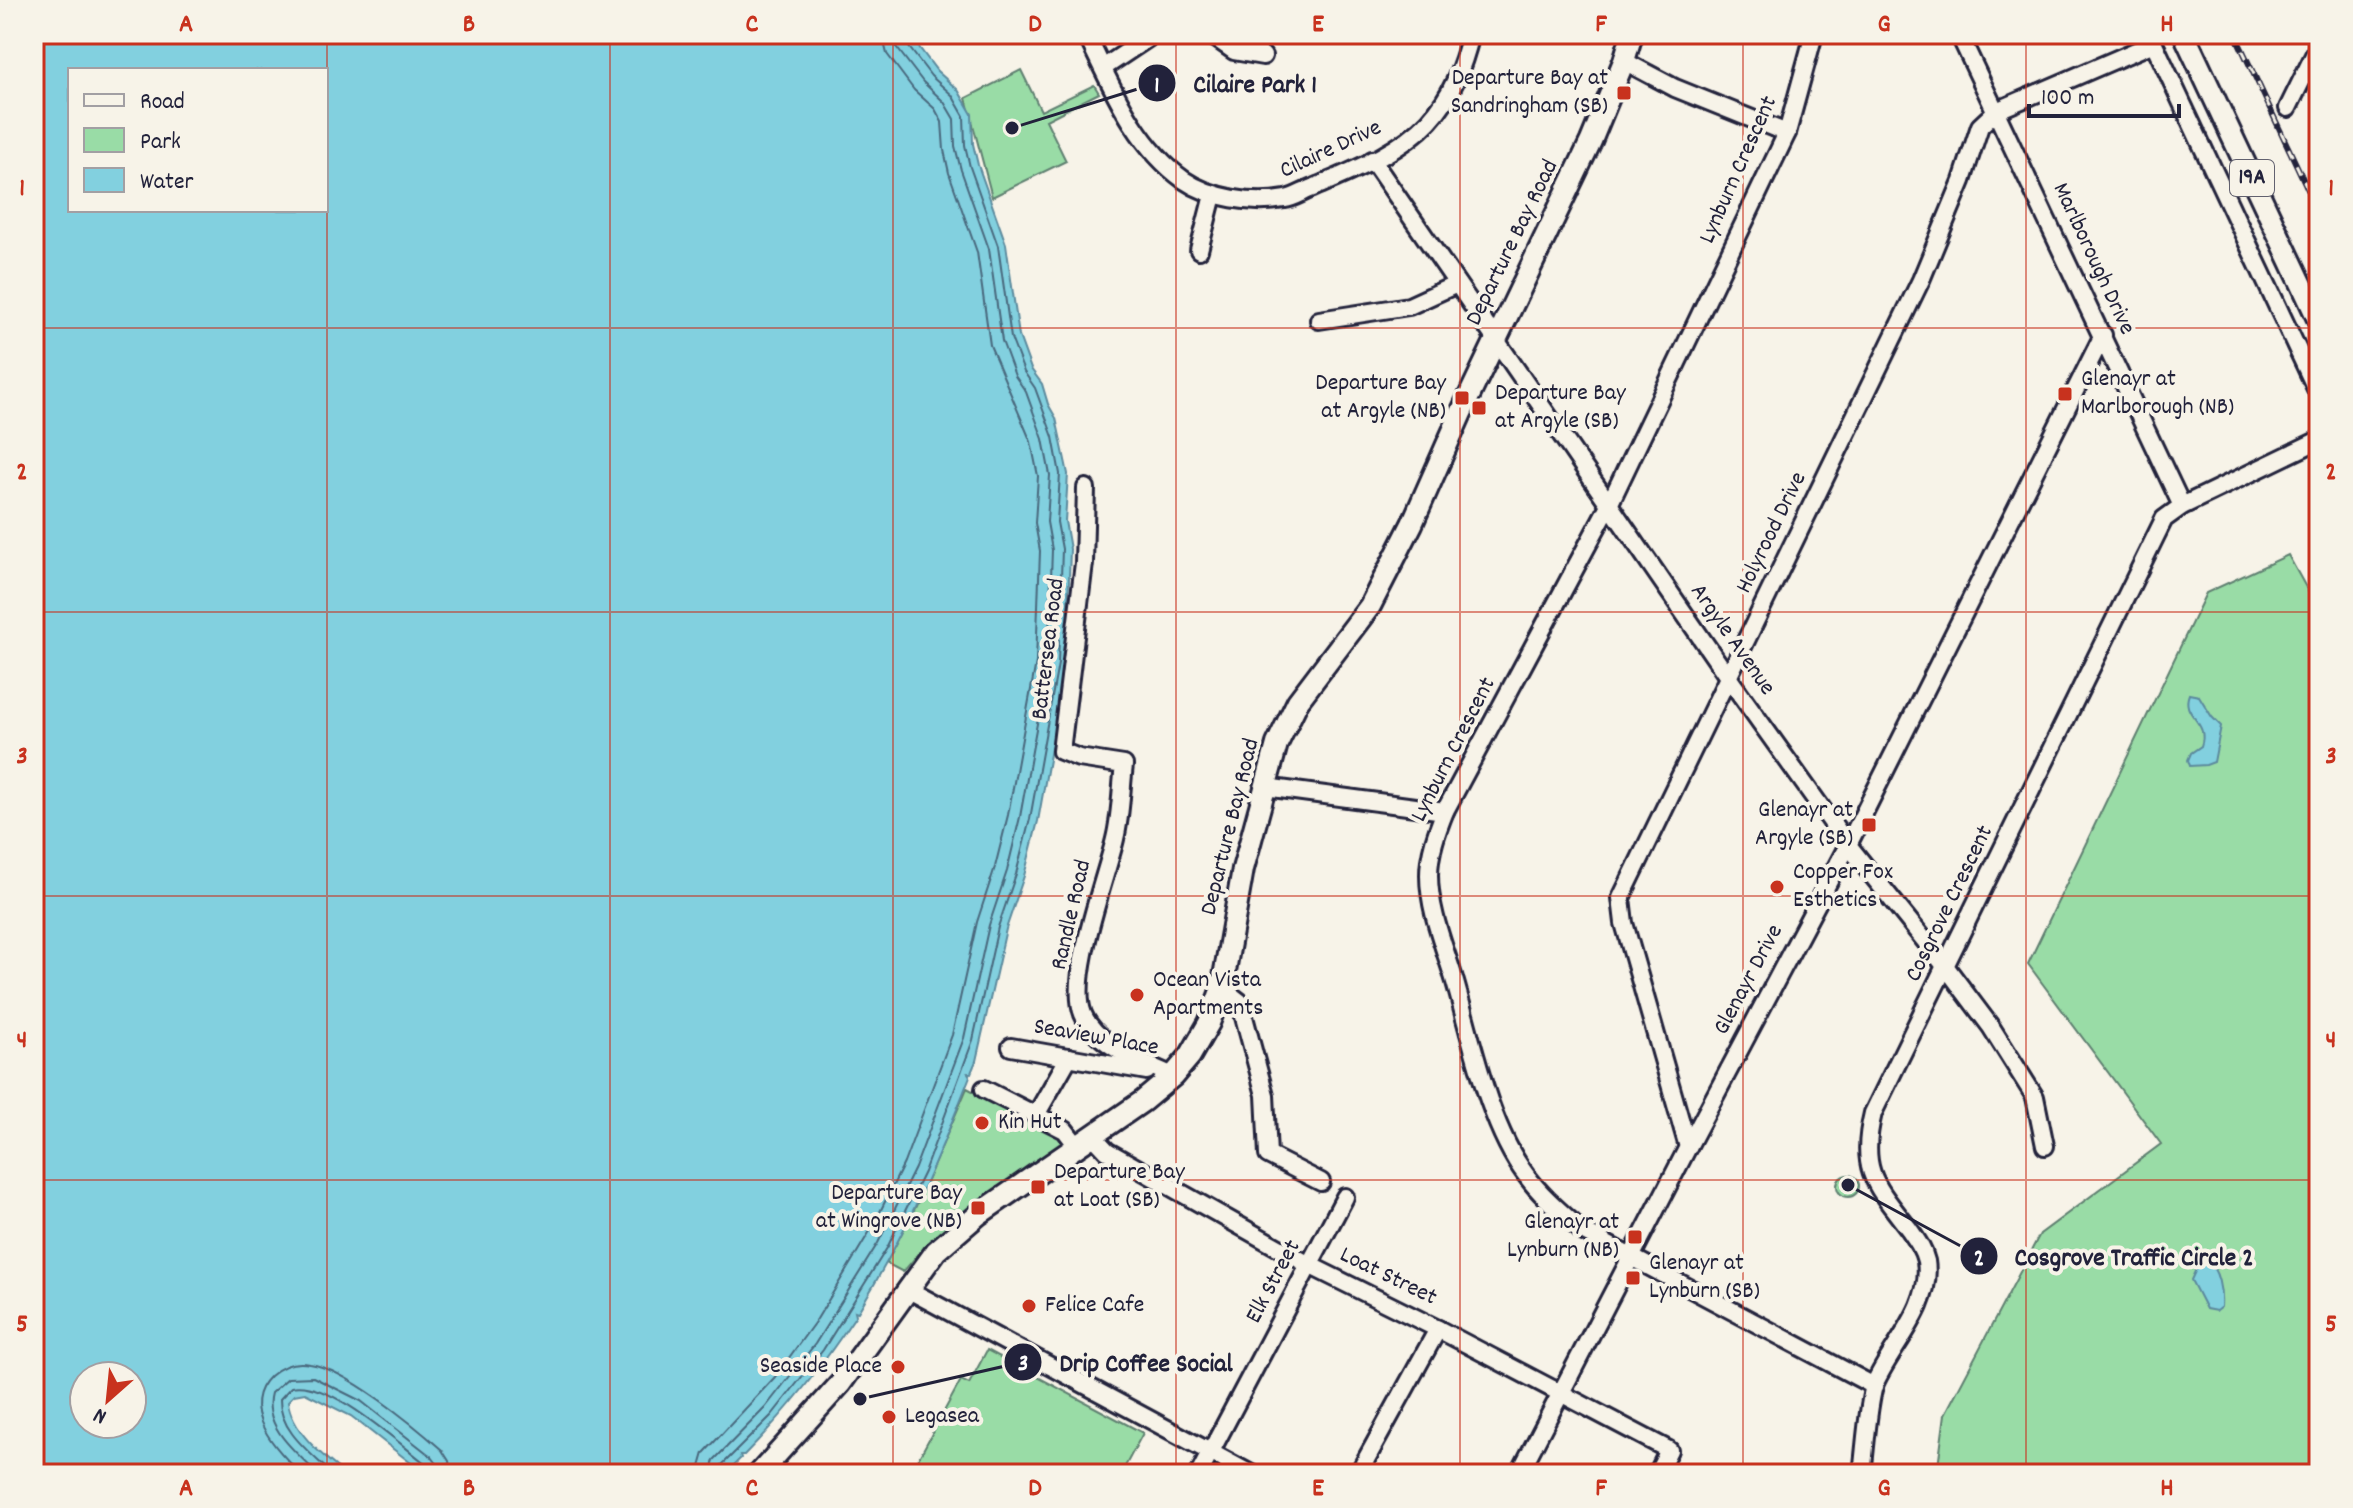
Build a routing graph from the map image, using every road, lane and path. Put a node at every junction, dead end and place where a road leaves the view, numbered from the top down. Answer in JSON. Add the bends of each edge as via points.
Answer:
{"nodes":[{"id":1,"x":1086,"y":34,"type":"edge"},
{"id":2,"x":1154,"y":34,"type":"edge"},
{"id":3,"x":1210,"y":34,"type":"edge"},
{"id":4,"x":1471,"y":34,"type":"edge"},
{"id":5,"x":1632,"y":34,"type":"edge"},
{"id":6,"x":1814,"y":34,"type":"edge"},
{"id":7,"x":1959,"y":34,"type":"edge"},
{"id":8,"x":2184,"y":34,"type":"edge"},
{"id":9,"x":2152,"y":38,"type":"edge"},
{"id":10,"x":2319,"y":45,"type":"edge"},
{"id":11,"x":1263,"y":56,"type":"dead end"},
{"id":12,"x":1624,"y":61,"type":"junction"},
{"id":13,"x":1103,"y":68,"type":"junction"},
{"id":14,"x":2288,"y":108,"type":"dead end"},
{"id":15,"x":1996,"y":111,"type":"junction"},
{"id":16,"x":1787,"y":133,"type":"junction"},
{"id":17,"x":1372,"y":160,"type":"junction"},
{"id":18,"x":1213,"y":195,"type":"junction"},
{"id":19,"x":1199,"y":250,"type":"dead end"},
{"id":20,"x":1457,"y":284,"type":"junction"},
{"id":21,"x":1319,"y":320,"type":"dead end"},
{"id":22,"x":2319,"y":321,"type":"edge"},
{"id":23,"x":2103,"y":335,"type":"junction"},
{"id":24,"x":1496,"y":340,"type":"junction"},
{"id":25,"x":2319,"y":395,"type":"edge"},
{"id":26,"x":2319,"y":440,"type":"edge"},
{"id":27,"x":1086,"y":488,"type":"dead end"},
{"id":28,"x":1609,"y":505,"type":"junction"},
{"id":29,"x":2182,"y":506,"type":"junction"},
{"id":30,"x":1728,"y":677,"type":"junction"},
{"id":31,"x":1124,"y":765,"type":"joint"},
{"id":32,"x":1265,"y":787,"type":"junction"},
{"id":33,"x":1445,"y":811,"type":"junction"},
{"id":34,"x":1848,"y":845,"type":"junction"},
{"id":35,"x":1946,"y":967,"type":"junction"},
{"id":36,"x":1222,"y":988,"type":"junction"},
{"id":37,"x":1011,"y":1047,"type":"dead end"},
{"id":38,"x":1069,"y":1057,"type":"junction"},
{"id":39,"x":1173,"y":1076,"type":"junction"},
{"id":40,"x":984,"y":1089,"type":"dead end"},
{"id":41,"x":1036,"y":1115,"type":"junction"},
{"id":42,"x":1086,"y":1142,"type":"junction"},
{"id":43,"x":2045,"y":1146,"type":"dead end"},
{"id":44,"x":1688,"y":1147,"type":"junction"},
{"id":45,"x":1321,"y":1182,"type":"dead end"},
{"id":46,"x":1345,"y":1197,"type":"dead end"},
{"id":47,"x":1632,"y":1257,"type":"junction"},
{"id":48,"x":1311,"y":1266,"type":"junction"},
{"id":49,"x":907,"y":1289,"type":"junction"},
{"id":50,"x":1438,"y":1329,"type":"junction"},
{"id":51,"x":1874,"y":1386,"type":"junction"},
{"id":52,"x":1562,"y":1393,"type":"junction"},
{"id":53,"x":1211,"y":1453,"type":"junction"},
{"id":54,"x":759,"y":1474,"type":"edge"},
{"id":55,"x":1199,"y":1474,"type":"edge"},
{"id":56,"x":1251,"y":1474,"type":"edge"},
{"id":57,"x":1358,"y":1474,"type":"edge"},
{"id":58,"x":1519,"y":1474,"type":"edge"},
{"id":59,"x":1657,"y":1474,"type":"edge"},
{"id":60,"x":1862,"y":1474,"type":"edge"}],
"edges":[{"from":1,"to":13,"type":"street","name":"Cilaire Drive"},
{"from":2,"to":13,"type":"street"},
{"from":3,"to":11,"type":"street","via":[[1234,51]]},
{"from":4,"to":17,"type":"street","name":"Cilaire Drive","via":[[1463,67],[1444,104],[1396,148]]},
{"from":5,"to":12,"type":"main road","name":"Departure Bay Road"},
{"from":6,"to":16,"type":"street","name":"Lynburn Crescent"},
{"from":7,"to":15,"type":"street","name":"Marlborough Drive"},
{"from":8,"to":22,"type":"main road","number":"19A"},
{"from":9,"to":15,"type":"street"},
{"from":9,"to":25,"type":"street"},
{"from":10,"to":14,"type":"street"},
{"from":12,"to":16,"type":"street","via":[[1675,88]]},
{"from":12,"to":24,"type":"main road","name":"Departure Bay Road"},
{"from":13,"to":18,"type":"street","name":"Cilaire Drive","via":[[1138,133],[1161,161]]},
{"from":15,"to":23,"type":"street","name":"Marlborough Drive"},
{"from":15,"to":30,"type":"street","name":"Holyrood Drive","via":[[1980,126],[1921,280]]},
{"from":16,"to":28,"type":"street","name":"Lynburn Crescent"},
{"from":17,"to":18,"type":"street","name":"Cilaire Drive","via":[[1285,199]]},
{"from":17,"to":20,"type":"street","name":"Argyle Avenue"},
{"from":18,"to":19,"type":"street"},
{"from":20,"to":21,"type":"street","via":[[1409,306]]},
{"from":20,"to":24,"type":"street","name":"Argyle Avenue"},
{"from":23,"to":29,"type":"street","name":"Marlborough Drive"},
{"from":23,"to":34,"type":"street","name":"Glenayr Drive"},
{"from":24,"to":28,"type":"street","name":"Argyle Avenue"},
{"from":24,"to":32,"type":"main road","name":"Departure Bay Road","via":[[1370,606],[1298,701],[1277,744]]},
{"from":26,"to":29,"type":"street","name":"Cosgrove Crescent"},
{"from":27,"to":31,"type":"street","name":"Battersea Road","via":[[1084,563],[1061,751]]},
{"from":28,"to":30,"type":"street","name":"Argyle Avenue"},
{"from":28,"to":33,"type":"street","name":"Lynburn Crescent"},
{"from":29,"to":35,"type":"street","name":"Cosgrove Crescent","via":[[2164,519]]},
{"from":30,"to":34,"type":"street","name":"Argyle Avenue"},
{"from":30,"to":44,"type":"street","name":"Holyrood Drive","via":[[1621,898]]},
{"from":31,"to":39,"type":"street","name":"Randle Road","via":[[1116,838],[1096,899],[1079,986],[1082,1013],[1097,1034],[1122,1052]]},
{"from":32,"to":33,"type":"street"},
{"from":32,"to":36,"type":"main road","name":"Departure Bay Road","via":[[1243,869]]},
{"from":33,"to":47,"type":"street","name":"Lynburn Crescent","via":[[1435,834],[1429,875],[1434,912],[1506,1143],[1549,1202],[1582,1231]]},
{"from":34,"to":35,"type":"street","name":"Argyle Avenue"},
{"from":34,"to":44,"type":"street","name":"Glenayr Drive"},
{"from":35,"to":43,"type":"street","name":"Argyle Avenue","via":[[2035,1097]]},
{"from":35,"to":51,"type":"street","name":"Cosgrove Crescent","via":[[1873,1113],[1867,1139],[1869,1169],[1878,1188],[1920,1244],[1926,1261],[1918,1308]]},
{"from":36,"to":39,"type":"main road","name":"Departure Bay Road","via":[[1209,1023]]},
{"from":36,"to":45,"type":"street","via":[[1240,1002],[1265,1095],[1268,1155]]},
{"from":37,"to":38,"type":"street","name":"Seaview Place"},
{"from":38,"to":39,"type":"street","name":"Seaview Place"},
{"from":38,"to":41,"type":"street"},
{"from":39,"to":42,"type":"main road","name":"Departure Bay Road"},
{"from":40,"to":41,"type":"street","name":"Loat Street"},
{"from":41,"to":42,"type":"street","name":"Loat Street"},
{"from":42,"to":48,"type":"street","name":"Loat Street"},
{"from":42,"to":49,"type":"main road","name":"Departure Bay Road","via":[[948,1239]]},
{"from":44,"to":47,"type":"street","name":"Glenayr Drive"},
{"from":46,"to":48,"type":"street","name":"Elk Street"},
{"from":47,"to":51,"type":"street","name":"Lynburn Crescent"},
{"from":47,"to":52,"type":"street","name":"Glenayr Drive"},
{"from":48,"to":50,"type":"street","name":"Loat Street"},
{"from":48,"to":53,"type":"street","name":"Elk Street"},
{"from":49,"to":53,"type":"street"},
{"from":49,"to":54,"type":"main road","name":"Departure Bay Road","via":[[824,1405]]},
{"from":50,"to":52,"type":"street","name":"Loat Street"},
{"from":50,"to":57,"type":"street"},
{"from":51,"to":60,"type":"street","name":"Cosgrove Crescent"},
{"from":52,"to":58,"type":"street","name":"Glenayr Drive"},
{"from":52,"to":59,"type":"street","name":"Loat Street","via":[[1669,1450]]},
{"from":53,"to":55,"type":"street","name":"Elk Street"},
{"from":53,"to":56,"type":"street"}]}
